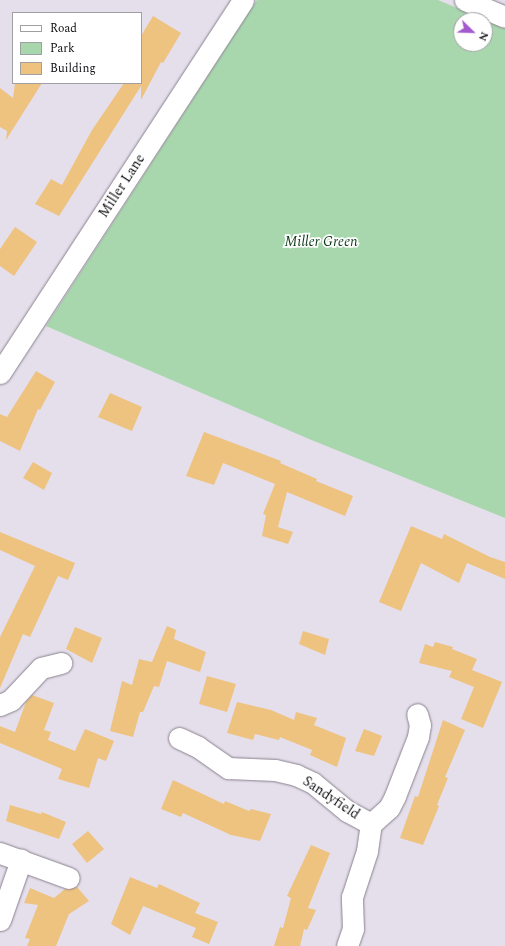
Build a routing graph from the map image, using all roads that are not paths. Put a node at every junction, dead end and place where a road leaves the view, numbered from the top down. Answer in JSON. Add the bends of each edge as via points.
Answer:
{"nodes":[{"id":1,"x":243,"y":0,"type":"edge"},
{"id":2,"x":465,"y":0,"type":"edge"},
{"id":3,"x":505,"y":17,"type":"edge"},
{"id":4,"x":0,"y":373,"type":"edge"},
{"id":5,"x":61,"y":663,"type":"dead end"},
{"id":6,"x":0,"y":705,"type":"edge"},
{"id":7,"x":417,"y":714,"type":"dead end"},
{"id":8,"x":179,"y":738,"type":"dead end"},
{"id":9,"x":371,"y":824,"type":"junction"},
{"id":10,"x":0,"y":853,"type":"edge"},
{"id":11,"x":21,"y":860,"type":"junction"},
{"id":12,"x":69,"y":878,"type":"dead end"},
{"id":13,"x":0,"y":920,"type":"edge"},
{"id":14,"x":347,"y":946,"type":"edge"}],
"edges":[{"from":1,"to":4,"type":"street","name":"Miller Lane"},
{"from":2,"to":3,"type":"street"},
{"from":5,"to":6,"type":"street","via":[[41,668],[11,700]]},
{"from":7,"to":9,"type":"street","via":[[420,725],[418,737],[395,796],[389,808]]},
{"from":8,"to":9,"type":"street","name":"Sandyfield","via":[[198,747],[228,768],[275,770],[296,775],[313,783],[347,811]]},
{"from":9,"to":14,"type":"street","via":[[367,851],[352,897],[353,928]]},
{"from":10,"to":11,"type":"street"},
{"from":11,"to":12,"type":"street"},
{"from":11,"to":13,"type":"street"}]}
